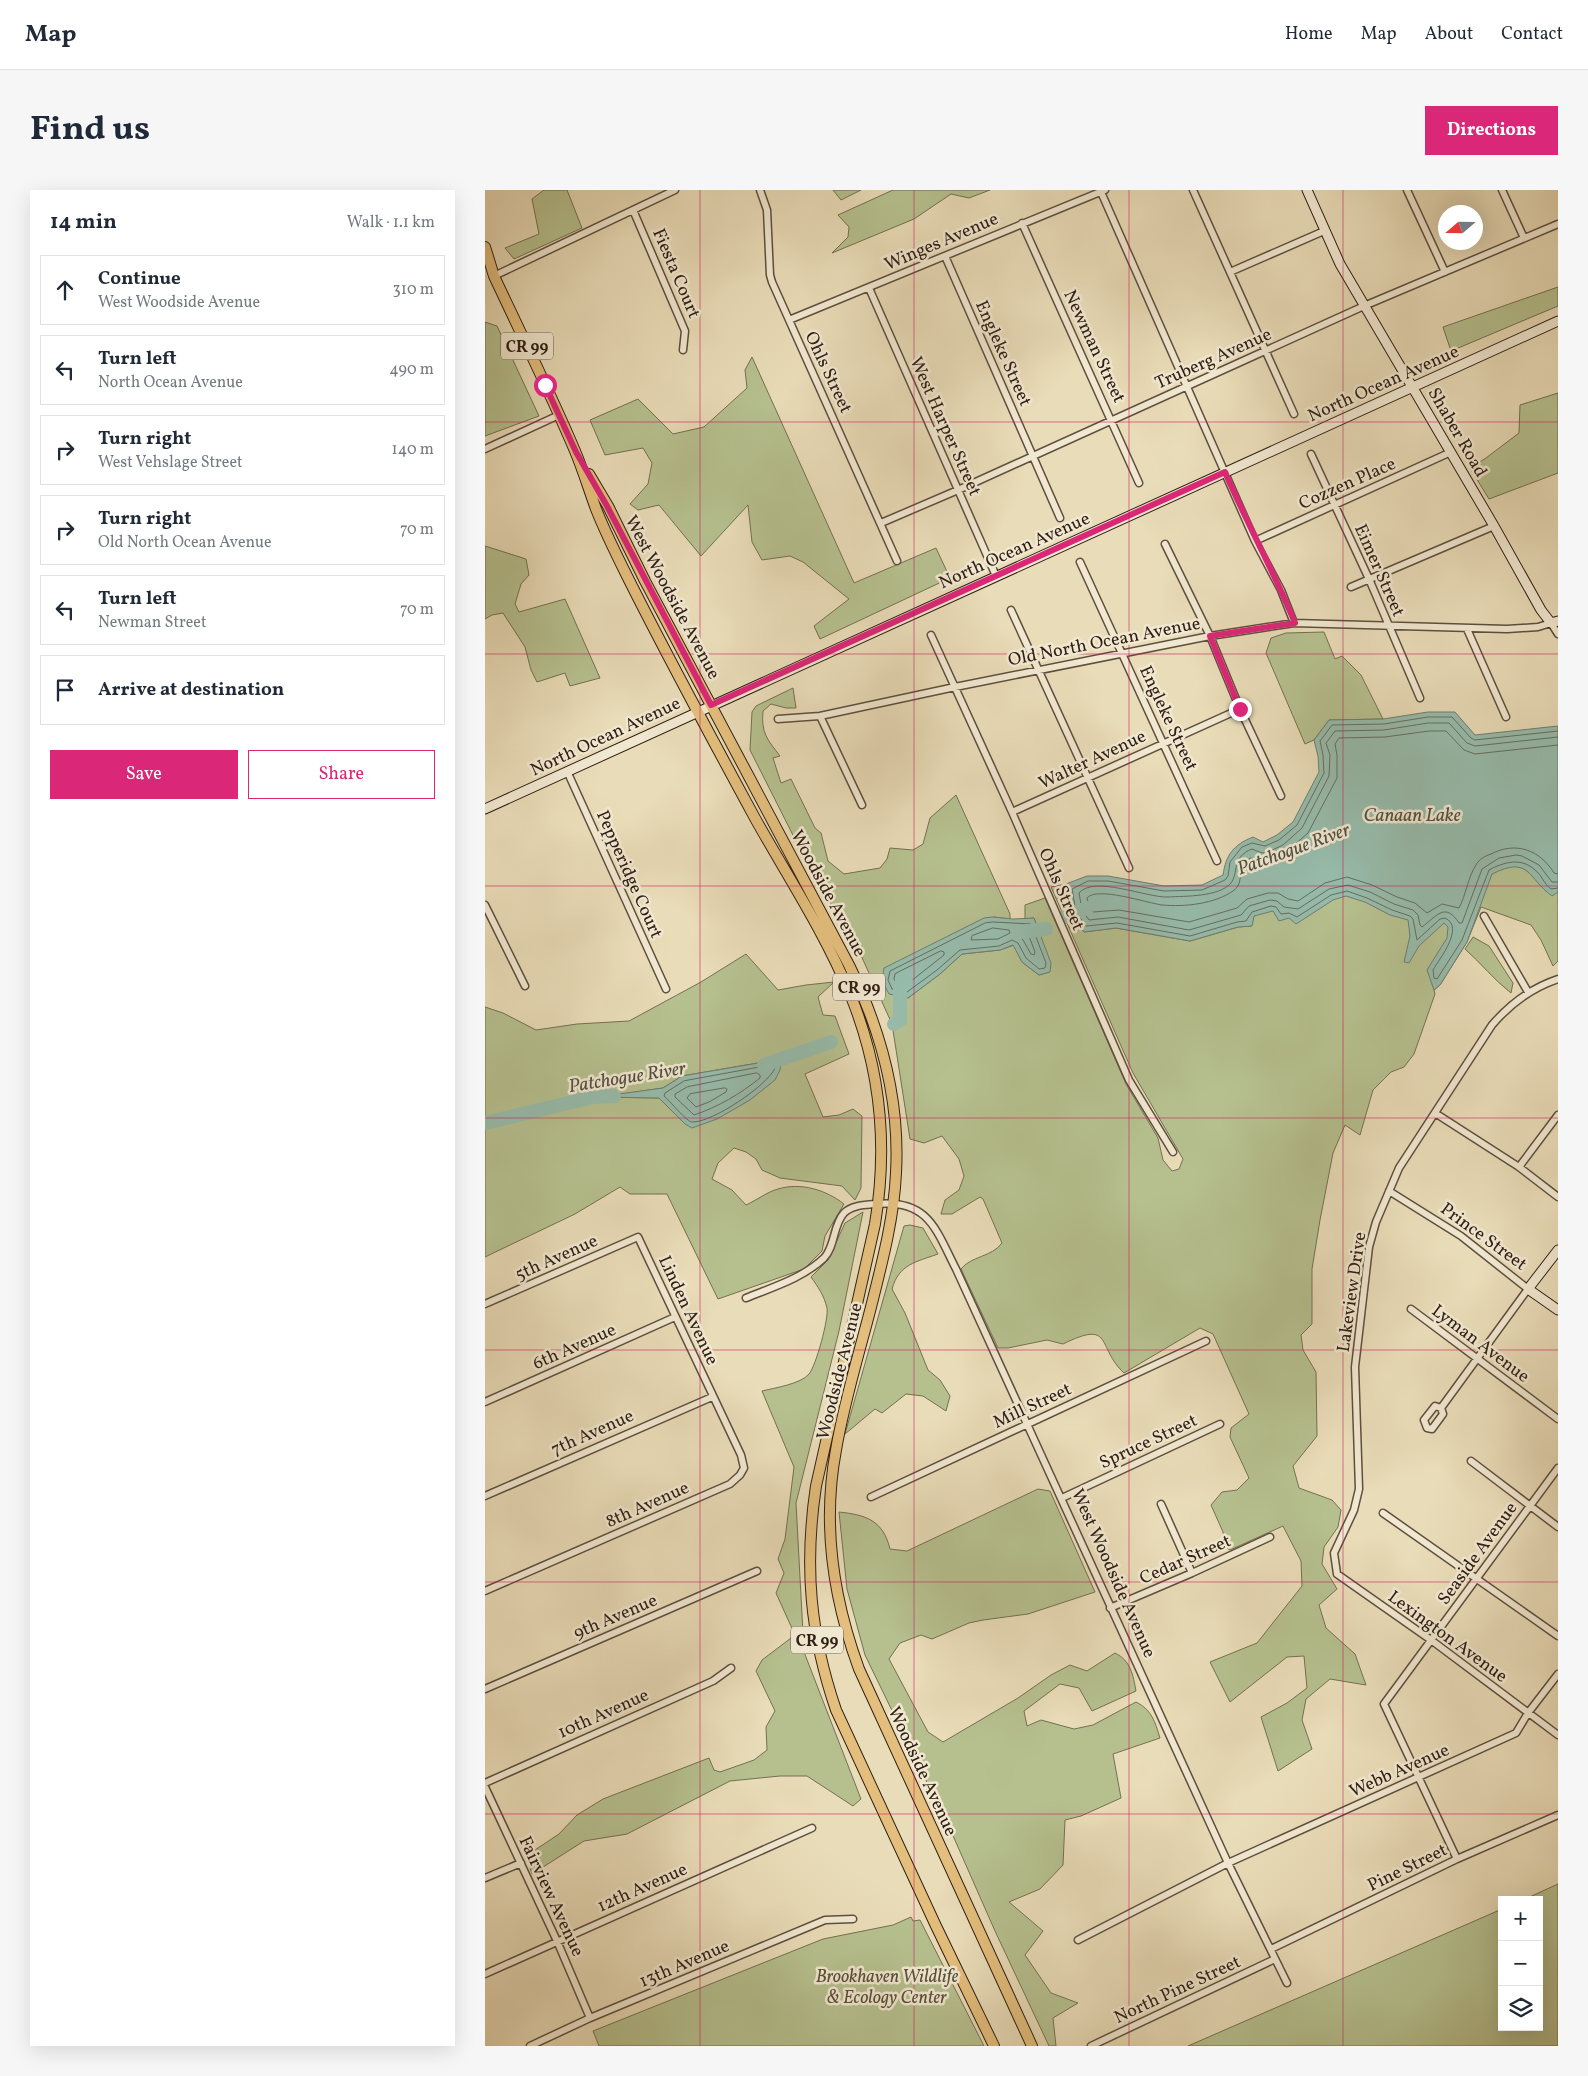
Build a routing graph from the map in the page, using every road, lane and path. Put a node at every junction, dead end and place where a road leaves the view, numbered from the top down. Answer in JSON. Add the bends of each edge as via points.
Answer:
{"nodes":[{"id":1,"x":675,"y":190,"type":"edge"},
{"id":2,"x":760,"y":190,"type":"edge"},
{"id":3,"x":1193,"y":190,"type":"edge"},
{"id":4,"x":1307,"y":190,"type":"edge"},
{"id":5,"x":1407,"y":190,"type":"edge"},
{"id":6,"x":1503,"y":190,"type":"edge"},
{"id":7,"x":1103,"y":191,"type":"edge"},
{"id":8,"x":633,"y":210,"type":"junction"},
{"id":9,"x":1022,"y":223,"type":"junction"},
{"id":10,"x":1558,"y":224,"type":"edge"},
{"id":11,"x":1324,"y":231,"type":"junction"},
{"id":12,"x":1524,"y":238,"type":"junction"},
{"id":13,"x":485,"y":247,"type":"edge"},
{"id":14,"x":945,"y":256,"type":"junction"},
{"id":15,"x":485,"y":262,"type":"edge"},
{"id":16,"x":1231,"y":272,"type":"junction"},
{"id":17,"x":1445,"y":272,"type":"junction"},
{"id":18,"x":494,"y":276,"type":"junction"},
{"id":19,"x":869,"y":288,"type":"junction"},
{"id":20,"x":1364,"y":306,"type":"junction"},
{"id":21,"x":789,"y":320,"type":"junction"},
{"id":22,"x":1558,"y":321,"type":"edge"},
{"id":23,"x":683,"y":350,"type":"dead end"},
{"id":24,"x":1265,"y":351,"type":"junction"},
{"id":25,"x":1187,"y":386,"type":"junction"},
{"id":26,"x":1413,"y":387,"type":"junction"},
{"id":27,"x":1294,"y":414,"type":"dead end"},
{"id":28,"x":559,"y":415,"type":"junction"},
{"id":29,"x":1112,"y":420,"type":"junction"},
{"id":30,"x":485,"y":449,"type":"edge"},
{"id":31,"x":576,"y":452,"type":"junction"},
{"id":32,"x":1451,"y":452,"type":"junction"},
{"id":33,"x":1311,"y":454,"type":"dead end"},
{"id":34,"x":1033,"y":455,"type":"junction"},
{"id":35,"x":1225,"y":472,"type":"junction"},
{"id":36,"x":1139,"y":482,"type":"dead end"},
{"id":37,"x":958,"y":490,"type":"junction"},
{"id":38,"x":1335,"y":505,"type":"junction"},
{"id":39,"x":1060,"y":518,"type":"dead end"},
{"id":40,"x":881,"y":523,"type":"junction"},
{"id":41,"x":1494,"y":526,"type":"junction"},
{"id":42,"x":1255,"y":541,"type":"junction"},
{"id":43,"x":1165,"y":544,"type":"dead end"},
{"id":44,"x":897,"y":560,"type":"dead end"},
{"id":45,"x":1080,"y":562,"type":"dead end"},
{"id":46,"x":996,"y":576,"type":"junction"},
{"id":47,"x":1369,"y":579,"type":"junction"},
{"id":48,"x":1351,"y":587,"type":"dead end"},
{"id":49,"x":1011,"y":610,"type":"dead end"},
{"id":50,"x":1554,"y":622,"type":"edge"},
{"id":51,"x":1295,"y":623,"type":"junction"},
{"id":52,"x":1389,"y":626,"type":"junction"},
{"id":53,"x":1467,"y":629,"type":"junction"},
{"id":54,"x":1558,"y":634,"type":"edge"},
{"id":55,"x":931,"y":635,"type":"dead end"},
{"id":56,"x":1210,"y":636,"type":"junction"},
{"id":57,"x":1123,"y":654,"type":"junction"},
{"id":58,"x":1040,"y":671,"type":"junction"},
{"id":59,"x":955,"y":687,"type":"junction"},
{"id":60,"x":1421,"y":698,"type":"dead end"},
{"id":61,"x":711,"y":705,"type":"junction"},
{"id":62,"x":1240,"y":709,"type":"junction"},
{"id":63,"x":698,"y":711,"type":"junction"},
{"id":64,"x":820,"y":716,"type":"junction"},
{"id":65,"x":1506,"y":717,"type":"dead end"},
{"id":66,"x":778,"y":719,"type":"dead end"},
{"id":67,"x":1164,"y":742,"type":"junction"},
{"id":68,"x":567,"y":771,"type":"junction"},
{"id":69,"x":1089,"y":778,"type":"junction"},
{"id":70,"x":1281,"y":796,"type":"dead end"},
{"id":71,"x":862,"y":805,"type":"dead end"},
{"id":72,"x":485,"y":809,"type":"edge"},
{"id":73,"x":1012,"y":812,"type":"junction"},
{"id":74,"x":1217,"y":861,"type":"dead end"},
{"id":75,"x":1129,"y":868,"type":"dead end"},
{"id":76,"x":485,"y":906,"type":"edge"},
{"id":77,"x":1484,"y":916,"type":"dead end"},
{"id":78,"x":488,"y":918,"type":"edge"},
{"id":79,"x":1558,"y":979,"type":"edge"},
{"id":80,"x":525,"y":986,"type":"dead end"},
{"id":81,"x":666,"y":989,"type":"dead end"},
{"id":82,"x":1528,"y":992,"type":"junction"},
{"id":83,"x":1435,"y":1112,"type":"junction"},
{"id":84,"x":1558,"y":1115,"type":"edge"},
{"id":85,"x":1173,"y":1152,"type":"dead end"},
{"id":86,"x":1519,"y":1167,"type":"junction"},
{"id":87,"x":1389,"y":1192,"type":"junction"},
{"id":88,"x":1558,"y":1197,"type":"edge"},
{"id":89,"x":886,"y":1204,"type":"junction"},
{"id":90,"x":638,"y":1237,"type":"joint"},
{"id":91,"x":1558,"y":1250,"type":"edge"},
{"id":92,"x":1529,"y":1288,"type":"junction"},
{"id":93,"x":747,"y":1298,"type":"dead end"},
{"id":94,"x":485,"y":1304,"type":"edge"},
{"id":95,"x":1411,"y":1309,"type":"dead end"},
{"id":96,"x":1558,"y":1310,"type":"edge"},
{"id":97,"x":675,"y":1317,"type":"junction"},
{"id":98,"x":1206,"y":1341,"type":"dead end"},
{"id":99,"x":1477,"y":1358,"type":"junction"},
{"id":100,"x":712,"y":1397,"type":"junction"},
{"id":101,"x":485,"y":1402,"type":"edge"},
{"id":102,"x":1441,"y":1408,"type":"dead end"},
{"id":103,"x":1558,"y":1419,"type":"edge"},
{"id":104,"x":1027,"y":1424,"type":"junction"},
{"id":105,"x":1220,"y":1424,"type":"dead end"},
{"id":106,"x":1471,"y":1461,"type":"dead end"},
{"id":107,"x":1558,"y":1468,"type":"edge"},
{"id":108,"x":485,"y":1496,"type":"edge"},
{"id":109,"x":871,"y":1497,"type":"dead end"},
{"id":110,"x":1062,"y":1498,"type":"junction"},
{"id":111,"x":1161,"y":1504,"type":"dead end"},
{"id":112,"x":1530,"y":1507,"type":"junction"},
{"id":113,"x":1383,"y":1513,"type":"dead end"},
{"id":114,"x":1558,"y":1528,"type":"edge"},
{"id":115,"x":1271,"y":1537,"type":"dead end"},
{"id":116,"x":1334,"y":1553,"type":"joint"},
{"id":117,"x":757,"y":1571,"type":"dead end"},
{"id":118,"x":1192,"y":1573,"type":"junction"},
{"id":119,"x":1477,"y":1578,"type":"junction"},
{"id":120,"x":485,"y":1591,"type":"edge"},
{"id":121,"x":1110,"y":1608,"type":"junction"},
{"id":122,"x":1558,"y":1636,"type":"edge"},
{"id":123,"x":1431,"y":1640,"type":"junction"},
{"id":124,"x":731,"y":1668,"type":"dead end"},
{"id":125,"x":1558,"y":1674,"type":"edge"},
{"id":126,"x":485,"y":1689,"type":"edge"},
{"id":127,"x":1528,"y":1713,"type":"junction"},
{"id":128,"x":1558,"y":1736,"type":"edge"},
{"id":129,"x":1418,"y":1778,"type":"junction"},
{"id":130,"x":485,"y":1783,"type":"edge"},
{"id":131,"x":485,"y":1787,"type":"edge"},
{"id":132,"x":1558,"y":1815,"type":"edge"},
{"id":133,"x":812,"y":1828,"type":"dead end"},
{"id":134,"x":1457,"y":1859,"type":"junction"},
{"id":135,"x":521,"y":1863,"type":"junction"},
{"id":136,"x":1228,"y":1863,"type":"junction"},
{"id":137,"x":485,"y":1878,"type":"edge"},
{"id":138,"x":853,"y":1919,"type":"dead end"},
{"id":139,"x":1078,"y":1940,"type":"dead end"},
{"id":140,"x":557,"y":1941,"type":"junction"},
{"id":141,"x":1271,"y":1949,"type":"junction"},
{"id":142,"x":1275,"y":1959,"type":"junction"},
{"id":143,"x":485,"y":1974,"type":"edge"},
{"id":144,"x":1287,"y":1983,"type":"dead end"},
{"id":145,"x":590,"y":2018,"type":"junction"},
{"id":146,"x":530,"y":2046,"type":"edge"},
{"id":147,"x":994,"y":2046,"type":"edge"},
{"id":148,"x":1032,"y":2046,"type":"edge"},
{"id":149,"x":1091,"y":2046,"type":"edge"}],
"edges":[{"from":1,"to":8,"type":"street"},
{"from":2,"to":21,"type":"street","name":"Ohls Street","via":[[767,210],[769,275]]},
{"from":3,"to":16,"type":"street"},
{"from":4,"to":11,"type":"main road","name":"Shaber Road"},
{"from":5,"to":17,"type":"street"},
{"from":6,"to":12,"type":"street"},
{"from":7,"to":9,"type":"street","name":"Winges Avenue"},
{"from":7,"to":25,"type":"street"},
{"from":8,"to":18,"type":"street"},
{"from":8,"to":23,"type":"street","name":"Fiesta Court","via":[[685,331]]},
{"from":9,"to":14,"type":"street","name":"Winges Avenue"},
{"from":9,"to":29,"type":"street","name":"Newman Street"},
{"from":10,"to":12,"type":"street","name":"Truberg Avenue"},
{"from":11,"to":16,"type":"street"},
{"from":11,"to":20,"type":"main road","name":"Shaber Road"},
{"from":12,"to":17,"type":"street","name":"Truberg Avenue"},
{"from":13,"to":18,"type":"main road","name":"West Woodside Avenue","number":"CR 99"},
{"from":14,"to":19,"type":"street","name":"Winges Avenue"},
{"from":14,"to":34,"type":"street","name":"Engleke Street"},
{"from":15,"to":18,"type":"main road","name":"West Woodside Avenue","number":"CR 99"},
{"from":16,"to":24,"type":"street"},
{"from":17,"to":20,"type":"street","name":"Truberg Avenue"},
{"from":18,"to":28,"type":"main road","name":"West Woodside Avenue","number":"CR 99"},
{"from":19,"to":21,"type":"street","name":"Winges Avenue"},
{"from":19,"to":37,"type":"street","name":"West Harper Street"},
{"from":20,"to":24,"type":"street","name":"Truberg Avenue"},
{"from":20,"to":26,"type":"main road","name":"Shaber Road"},
{"from":21,"to":40,"type":"street","name":"Ohls Street"},
{"from":22,"to":26,"type":"main road","name":"North Ocean Avenue"},
{"from":24,"to":25,"type":"street","name":"Truberg Avenue"},
{"from":24,"to":27,"type":"street"},
{"from":25,"to":29,"type":"street","name":"Truberg Avenue"},
{"from":25,"to":35,"type":"street"},
{"from":26,"to":32,"type":"main road","name":"Shaber Road"},
{"from":26,"to":35,"type":"main road","name":"North Ocean Avenue"},
{"from":28,"to":30,"type":"street"},
{"from":28,"to":31,"type":"main road","name":"West Woodside Avenue","number":"CR 99"},
{"from":29,"to":34,"type":"street","name":"Truberg Avenue"},
{"from":29,"to":36,"type":"street","name":"Newman Street"},
{"from":31,"to":61,"type":"main road","name":"West Woodside Avenue","number":"CR 99"},
{"from":31,"to":63,"type":"main road","name":"West Woodside Avenue","number":"CR 99","via":[[597,511],[627,575]]},
{"from":32,"to":38,"type":"street","name":"Cozzen Place"},
{"from":32,"to":41,"type":"main road","name":"Shaber Road"},
{"from":33,"to":38,"type":"street","name":"Eimer Street"},
{"from":34,"to":37,"type":"street","name":"Truberg Avenue"},
{"from":34,"to":39,"type":"street","name":"Engleke Street"},
{"from":35,"to":42,"type":"street"},
{"from":35,"to":46,"type":"main road","name":"North Ocean Avenue"},
{"from":37,"to":40,"type":"street","name":"Truberg Avenue"},
{"from":37,"to":46,"type":"street","name":"West Harper Street"},
{"from":38,"to":42,"type":"street","name":"Cozzen Place"},
{"from":38,"to":47,"type":"street","name":"Eimer Street"},
{"from":40,"to":44,"type":"street","name":"Ohls Street"},
{"from":41,"to":47,"type":"street"},
{"from":41,"to":50,"type":"main road","name":"Shaber Road","via":[[1541,610]]},
{"from":42,"to":51,"type":"street"},
{"from":43,"to":56,"type":"street"},
{"from":45,"to":57,"type":"street","name":"Engleke Street"},
{"from":46,"to":61,"type":"main road","name":"North Ocean Avenue"},
{"from":47,"to":48,"type":"street"},
{"from":47,"to":52,"type":"street","name":"Eimer Street"},
{"from":49,"to":58,"type":"street"},
{"from":50,"to":53,"type":"street","name":"Old North Ocean Avenue","via":[[1525,628]]},
{"from":50,"to":54,"type":"street","name":"Shaber Road"},
{"from":51,"to":52,"type":"street","name":"Old North Ocean Avenue"},
{"from":51,"to":56,"type":"street","name":"Old North Ocean Avenue"},
{"from":52,"to":53,"type":"street","name":"Old North Ocean Avenue"},
{"from":52,"to":60,"type":"street","name":"Eimer Street"},
{"from":53,"to":65,"type":"street"},
{"from":55,"to":59,"type":"street","name":"Ohls Street"},
{"from":56,"to":57,"type":"street","name":"Old North Ocean Avenue"},
{"from":56,"to":62,"type":"street"},
{"from":57,"to":58,"type":"street","name":"Old North Ocean Avenue"},
{"from":57,"to":67,"type":"street","name":"Engleke Street"},
{"from":58,"to":59,"type":"street","name":"Old North Ocean Avenue"},
{"from":58,"to":69,"type":"street"},
{"from":59,"to":64,"type":"street","name":"Old North Ocean Avenue"},
{"from":59,"to":73,"type":"street","name":"Ohls Street"},
{"from":61,"to":63,"type":"main road","name":"North Ocean Avenue"},
{"from":61,"to":89,"type":"main road","name":"Woodside Avenue","number":"CR 99","via":[[849,965],[873,1018],[885,1058],[895,1114],[897,1157]]},
{"from":62,"to":67,"type":"street","name":"Walter Avenue"},
{"from":62,"to":70,"type":"street"},
{"from":63,"to":68,"type":"main road","name":"North Ocean Avenue"},
{"from":63,"to":89,"type":"main road","name":"Woodside Avenue","number":"CR 99","via":[[825,942],[857,1013],[871,1059],[880,1115]]},
{"from":64,"to":66,"type":"street","name":"Old North Ocean Avenue"},
{"from":64,"to":71,"type":"street"},
{"from":67,"to":69,"type":"street","name":"Walter Avenue"},
{"from":67,"to":74,"type":"street","name":"Engleke Street"},
{"from":68,"to":72,"type":"main road","name":"North Ocean Avenue"},
{"from":68,"to":81,"type":"street","name":"Pepperidge Court"},
{"from":69,"to":73,"type":"street","name":"Walter Avenue"},
{"from":69,"to":75,"type":"street"},
{"from":73,"to":85,"type":"street","name":"Ohls Street","via":[[1129,1080]]},
{"from":76,"to":78,"type":"street"},
{"from":77,"to":82,"type":"street"},
{"from":78,"to":80,"type":"street"},
{"from":79,"to":82,"type":"street","name":"Lakeview Drive"},
{"from":82,"to":83,"type":"street","name":"Lakeview Drive","via":[[1492,1025]]},
{"from":83,"to":86,"type":"street"},
{"from":83,"to":87,"type":"street","name":"Lakeview Drive","via":[[1399,1168]]},
{"from":84,"to":86,"type":"street"},
{"from":86,"to":88,"type":"street"},
{"from":87,"to":92,"type":"street","name":"Prince Street","via":[[1461,1236]]},
{"from":87,"to":116,"type":"street","name":"Lakeview Drive","via":[[1369,1247],[1355,1367],[1359,1489],[1354,1510]]},
{"from":89,"to":93,"type":"street","via":[[854,1207],[845,1213],[825,1257],[802,1274]]},
{"from":89,"to":104,"type":"street","name":"West Woodside Avenue","via":[[920,1212],[935,1227]]},
{"from":89,"to":147,"type":"main road","name":"Woodside Avenue","number":"CR 99","via":[[816,1486],[809,1570],[814,1627],[836,1710]]},
{"from":89,"to":148,"type":"main road","name":"Woodside Avenue","number":"CR 99","via":[[880,1270],[836,1450],[830,1507],[836,1588],[849,1643],[859,1669]]},
{"from":90,"to":94,"type":"street","name":"5th Avenue"},
{"from":90,"to":97,"type":"street","name":"Linden Avenue"},
{"from":91,"to":92,"type":"main road"},
{"from":92,"to":96,"type":"main road","name":"Prince Street"},
{"from":92,"to":99,"type":"street"},
{"from":95,"to":99,"type":"street","name":"Lyman Avenue"},
{"from":97,"to":100,"type":"street","name":"Linden Avenue"},
{"from":97,"to":101,"type":"street","name":"6th Avenue"},
{"from":98,"to":104,"type":"street","name":"Mill Street"},
{"from":99,"to":102,"type":"street"},
{"from":99,"to":103,"type":"street","name":"Lyman Avenue"},
{"from":100,"to":108,"type":"street","name":"7th Avenue"},
{"from":100,"to":120,"type":"street","name":"8th Avenue","via":[[741,1455],[744,1468],[740,1475],[729,1484]]},
{"from":104,"to":109,"type":"street","name":"Mill Street"},
{"from":104,"to":110,"type":"street","name":"West Woodside Avenue"},
{"from":105,"to":110,"type":"street","name":"Spruce Street"},
{"from":106,"to":112,"type":"street"},
{"from":107,"to":112,"type":"street","name":"Seaside Avenue"},
{"from":110,"to":121,"type":"street","name":"West Woodside Avenue"},
{"from":111,"to":118,"type":"street"},
{"from":112,"to":114,"type":"street"},
{"from":112,"to":119,"type":"street","name":"Seaside Avenue"},
{"from":113,"to":119,"type":"street"},
{"from":115,"to":118,"type":"street","name":"Cedar Street"},
{"from":116,"to":123,"type":"street","name":"Lexington Avenue","via":[[1337,1574]]},
{"from":117,"to":126,"type":"street","name":"9th Avenue"},
{"from":118,"to":121,"type":"street","name":"Cedar Street"},
{"from":119,"to":122,"type":"street"},
{"from":119,"to":123,"type":"street","name":"Seaside Avenue"},
{"from":121,"to":136,"type":"street","name":"West Woodside Avenue"},
{"from":123,"to":127,"type":"street","name":"Lexington Avenue"},
{"from":123,"to":129,"type":"street","name":"Seaside Avenue","via":[[1384,1704]]},
{"from":124,"to":130,"type":"street","name":"10th Avenue","via":[[718,1679]]},
{"from":125,"to":127,"type":"street","name":"Webb Avenue"},
{"from":127,"to":128,"type":"street","name":"Lexington Avenue"},
{"from":127,"to":129,"type":"street","name":"Webb Avenue","via":[[1516,1733]]},
{"from":129,"to":134,"type":"street"},
{"from":129,"to":136,"type":"street","name":"Webb Avenue"},
{"from":131,"to":135,"type":"street","name":"Fairview Avenue"},
{"from":132,"to":134,"type":"street","name":"Pine Street"},
{"from":133,"to":140,"type":"street","name":"12th Avenue"},
{"from":134,"to":141,"type":"street","name":"Pine Street"},
{"from":135,"to":137,"type":"street"},
{"from":135,"to":140,"type":"street","name":"Fairview Avenue"},
{"from":136,"to":139,"type":"street","name":"Webb Avenue"},
{"from":136,"to":141,"type":"street","name":"West Woodside Avenue"},
{"from":138,"to":145,"type":"street","name":"13th Avenue","via":[[825,1920]]},
{"from":140,"to":143,"type":"street","name":"12th Avenue"},
{"from":140,"to":145,"type":"street","name":"Fairview Avenue"},
{"from":141,"to":142,"type":"street","name":"West Woodside Avenue"},
{"from":142,"to":144,"type":"street","name":"West Woodside Avenue"},
{"from":142,"to":149,"type":"street","name":"North Pine Street"},
{"from":145,"to":146,"type":"street","name":"13th Avenue"}]}
